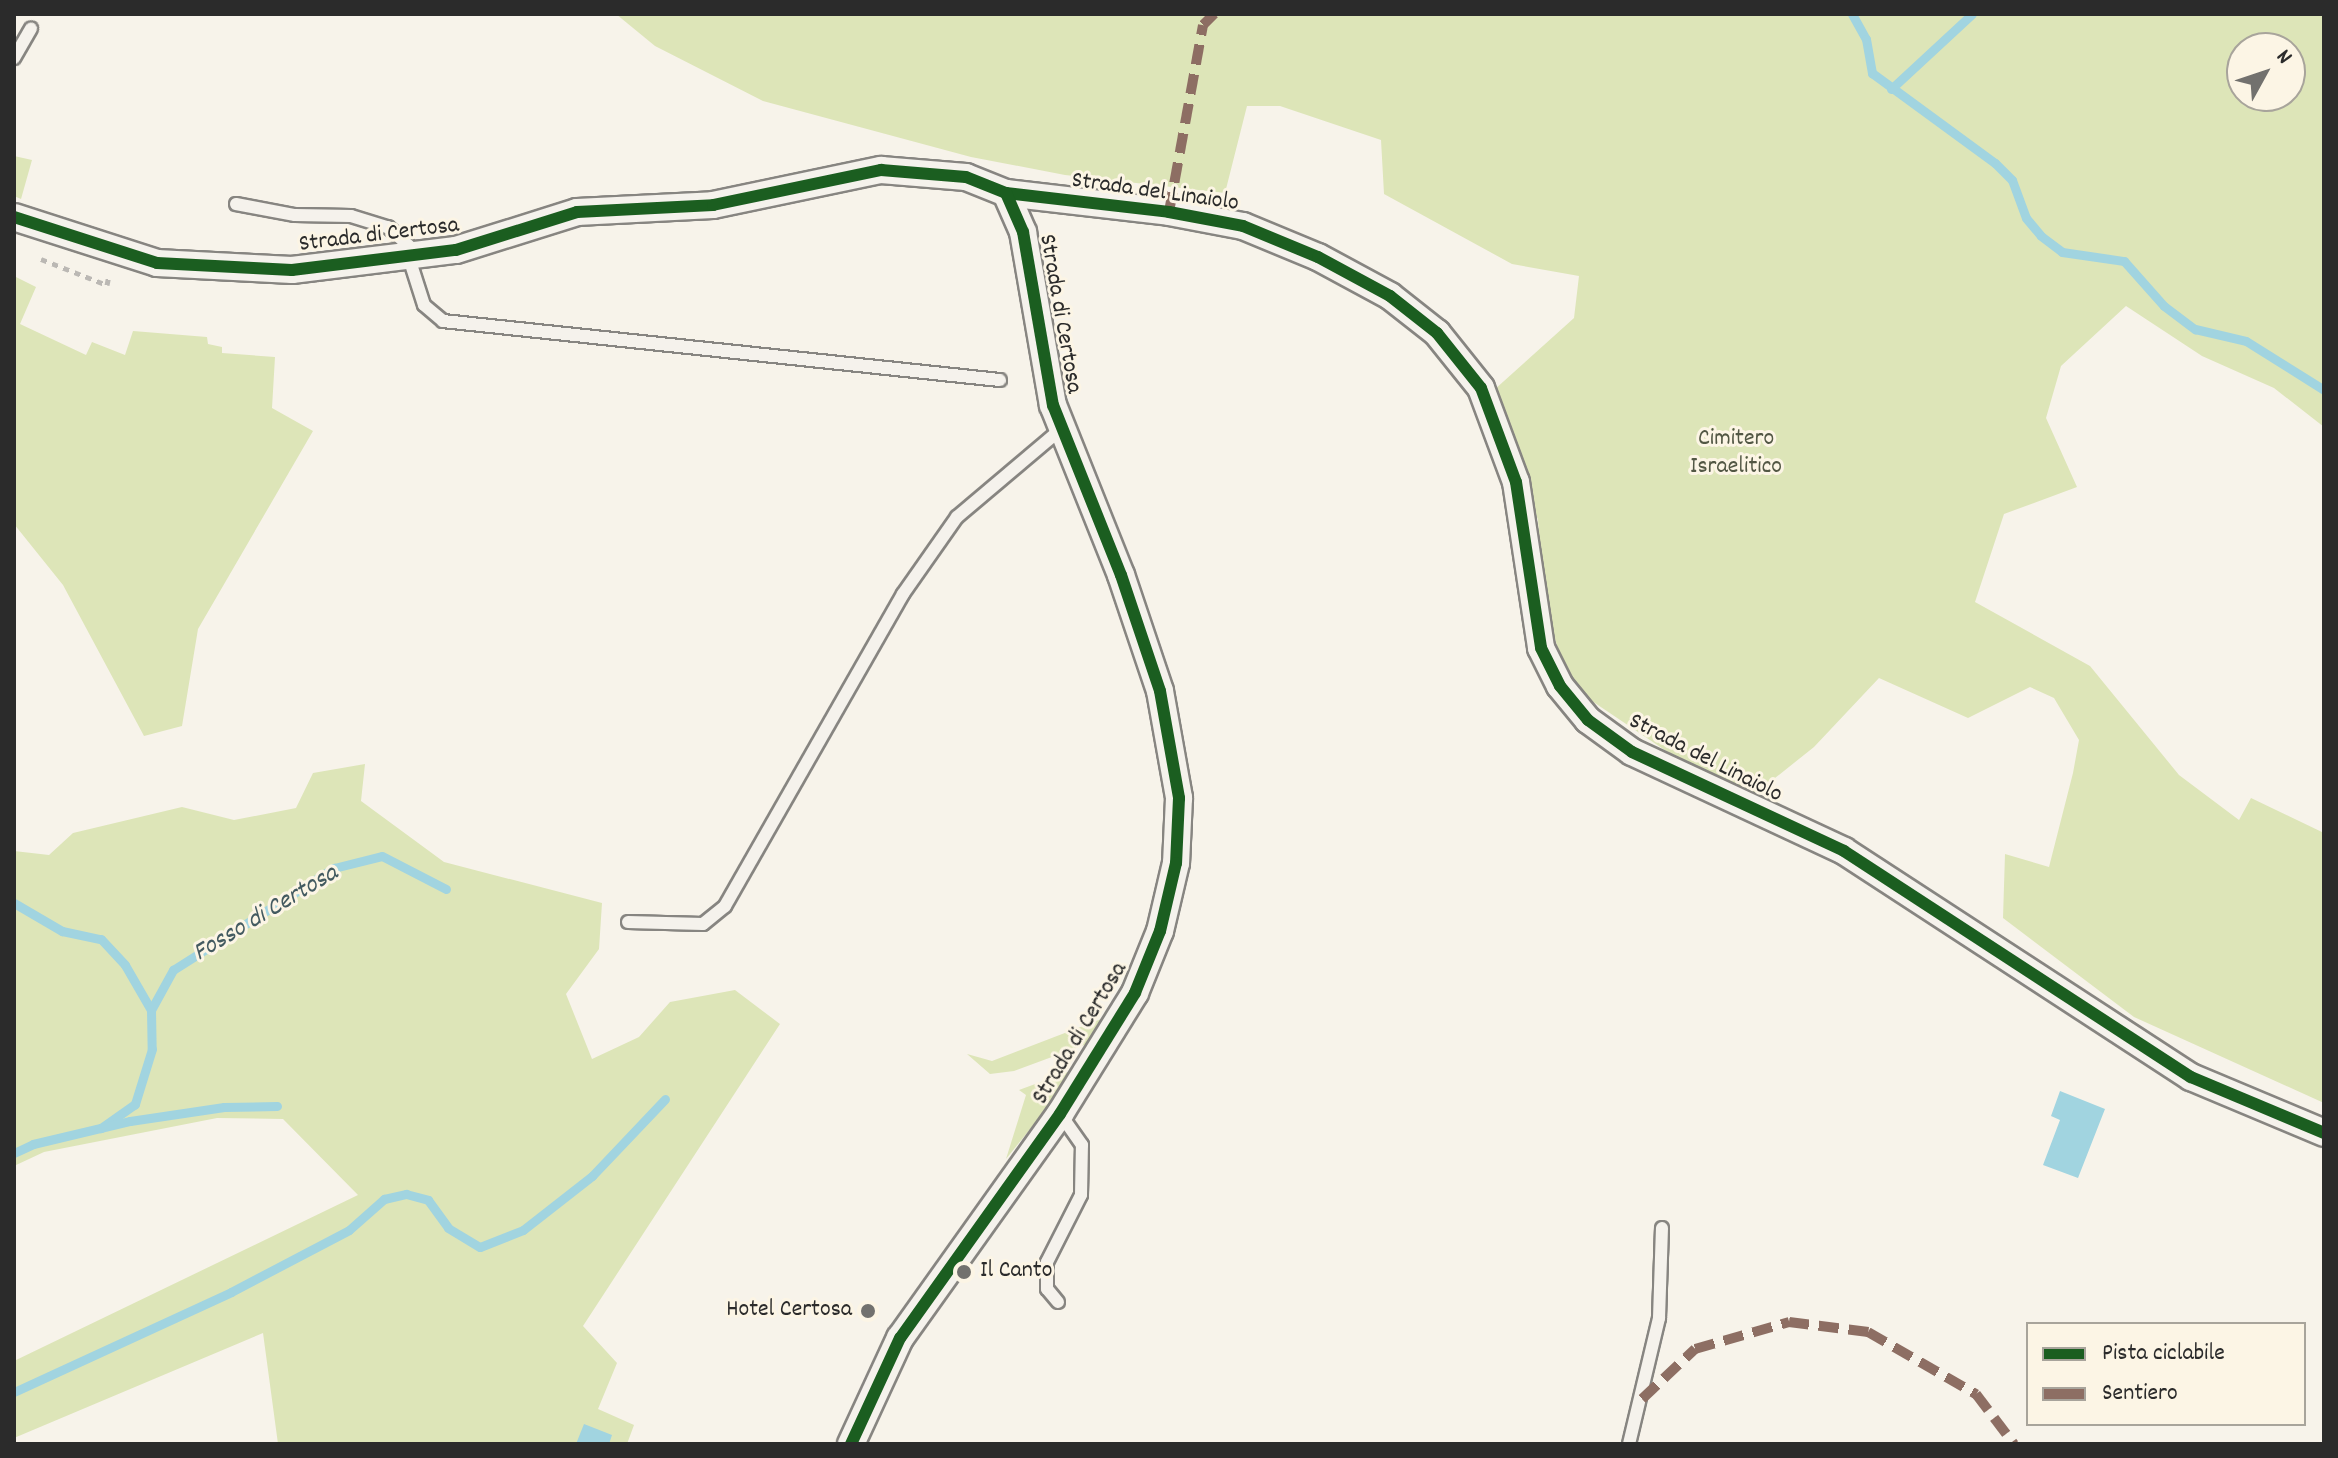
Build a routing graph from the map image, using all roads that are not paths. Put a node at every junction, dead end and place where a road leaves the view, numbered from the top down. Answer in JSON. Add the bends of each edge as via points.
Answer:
{"nodes":[{"id":1,"x":31,"y":29,"type":"dead end"},
{"id":2,"x":14,"y":58,"type":"edge"},
{"id":3,"x":1006,"y":193,"type":"junction"},
{"id":4,"x":236,"y":204,"type":"dead end"},
{"id":5,"x":14,"y":217,"type":"edge"},
{"id":6,"x":415,"y":257,"type":"junction"},
{"id":7,"x":1000,"y":380,"type":"dead end"},
{"id":8,"x":1061,"y":429,"type":"junction"},
{"id":9,"x":628,"y":922,"type":"dead end"},
{"id":10,"x":1060,"y":1114,"type":"junction"},
{"id":11,"x":2324,"y":1133,"type":"edge"},
{"id":12,"x":1662,"y":1228,"type":"dead end"},
{"id":13,"x":1058,"y":1302,"type":"dead end"},
{"id":14,"x":851,"y":1444,"type":"edge"},
{"id":15,"x":1629,"y":1444,"type":"edge"}],
"edges":[{"from":1,"to":2,"type":"lane"},
{"from":3,"to":6,"type":"street","name":"Strada di Certosa","via":[[951,174],[881,170],[722,204],[577,212],[493,241]]},
{"from":3,"to":8,"type":"street","name":"Strada di Certosa","via":[[1023,232],[1046,380]]},
{"from":3,"to":11,"type":"street","name":"Strada del Linaiolo","via":[[1243,226],[1318,257],[1390,296],[1437,333],[1481,388],[1516,482],[1541,648],[1560,686],[1588,720],[1632,752],[1844,851],[2191,1077]]},
{"from":4,"to":6,"type":"lane","via":[[295,215],[351,216],[388,227]]},
{"from":5,"to":6,"type":"street","name":"Strada di Certosa","via":[[141,259],[194,267],[313,269]]},
{"from":6,"to":7,"type":"lane","via":[[424,305],[443,321]]},
{"from":8,"to":9,"type":"lane","via":[[957,517],[903,594],[725,906],[703,924]]},
{"from":8,"to":10,"type":"street","name":"Strada di Certosa","via":[[1121,575],[1160,691],[1179,819],[1173,887],[1144,976]]},
{"from":10,"to":13,"type":"lane","via":[[1082,1145],[1081,1195],[1047,1262],[1047,1289]]},
{"from":10,"to":14,"type":"street","name":"Strada di Certosa","via":[[900,1338]]},
{"from":12,"to":15,"type":"lane","via":[[1659,1318]]}]}
